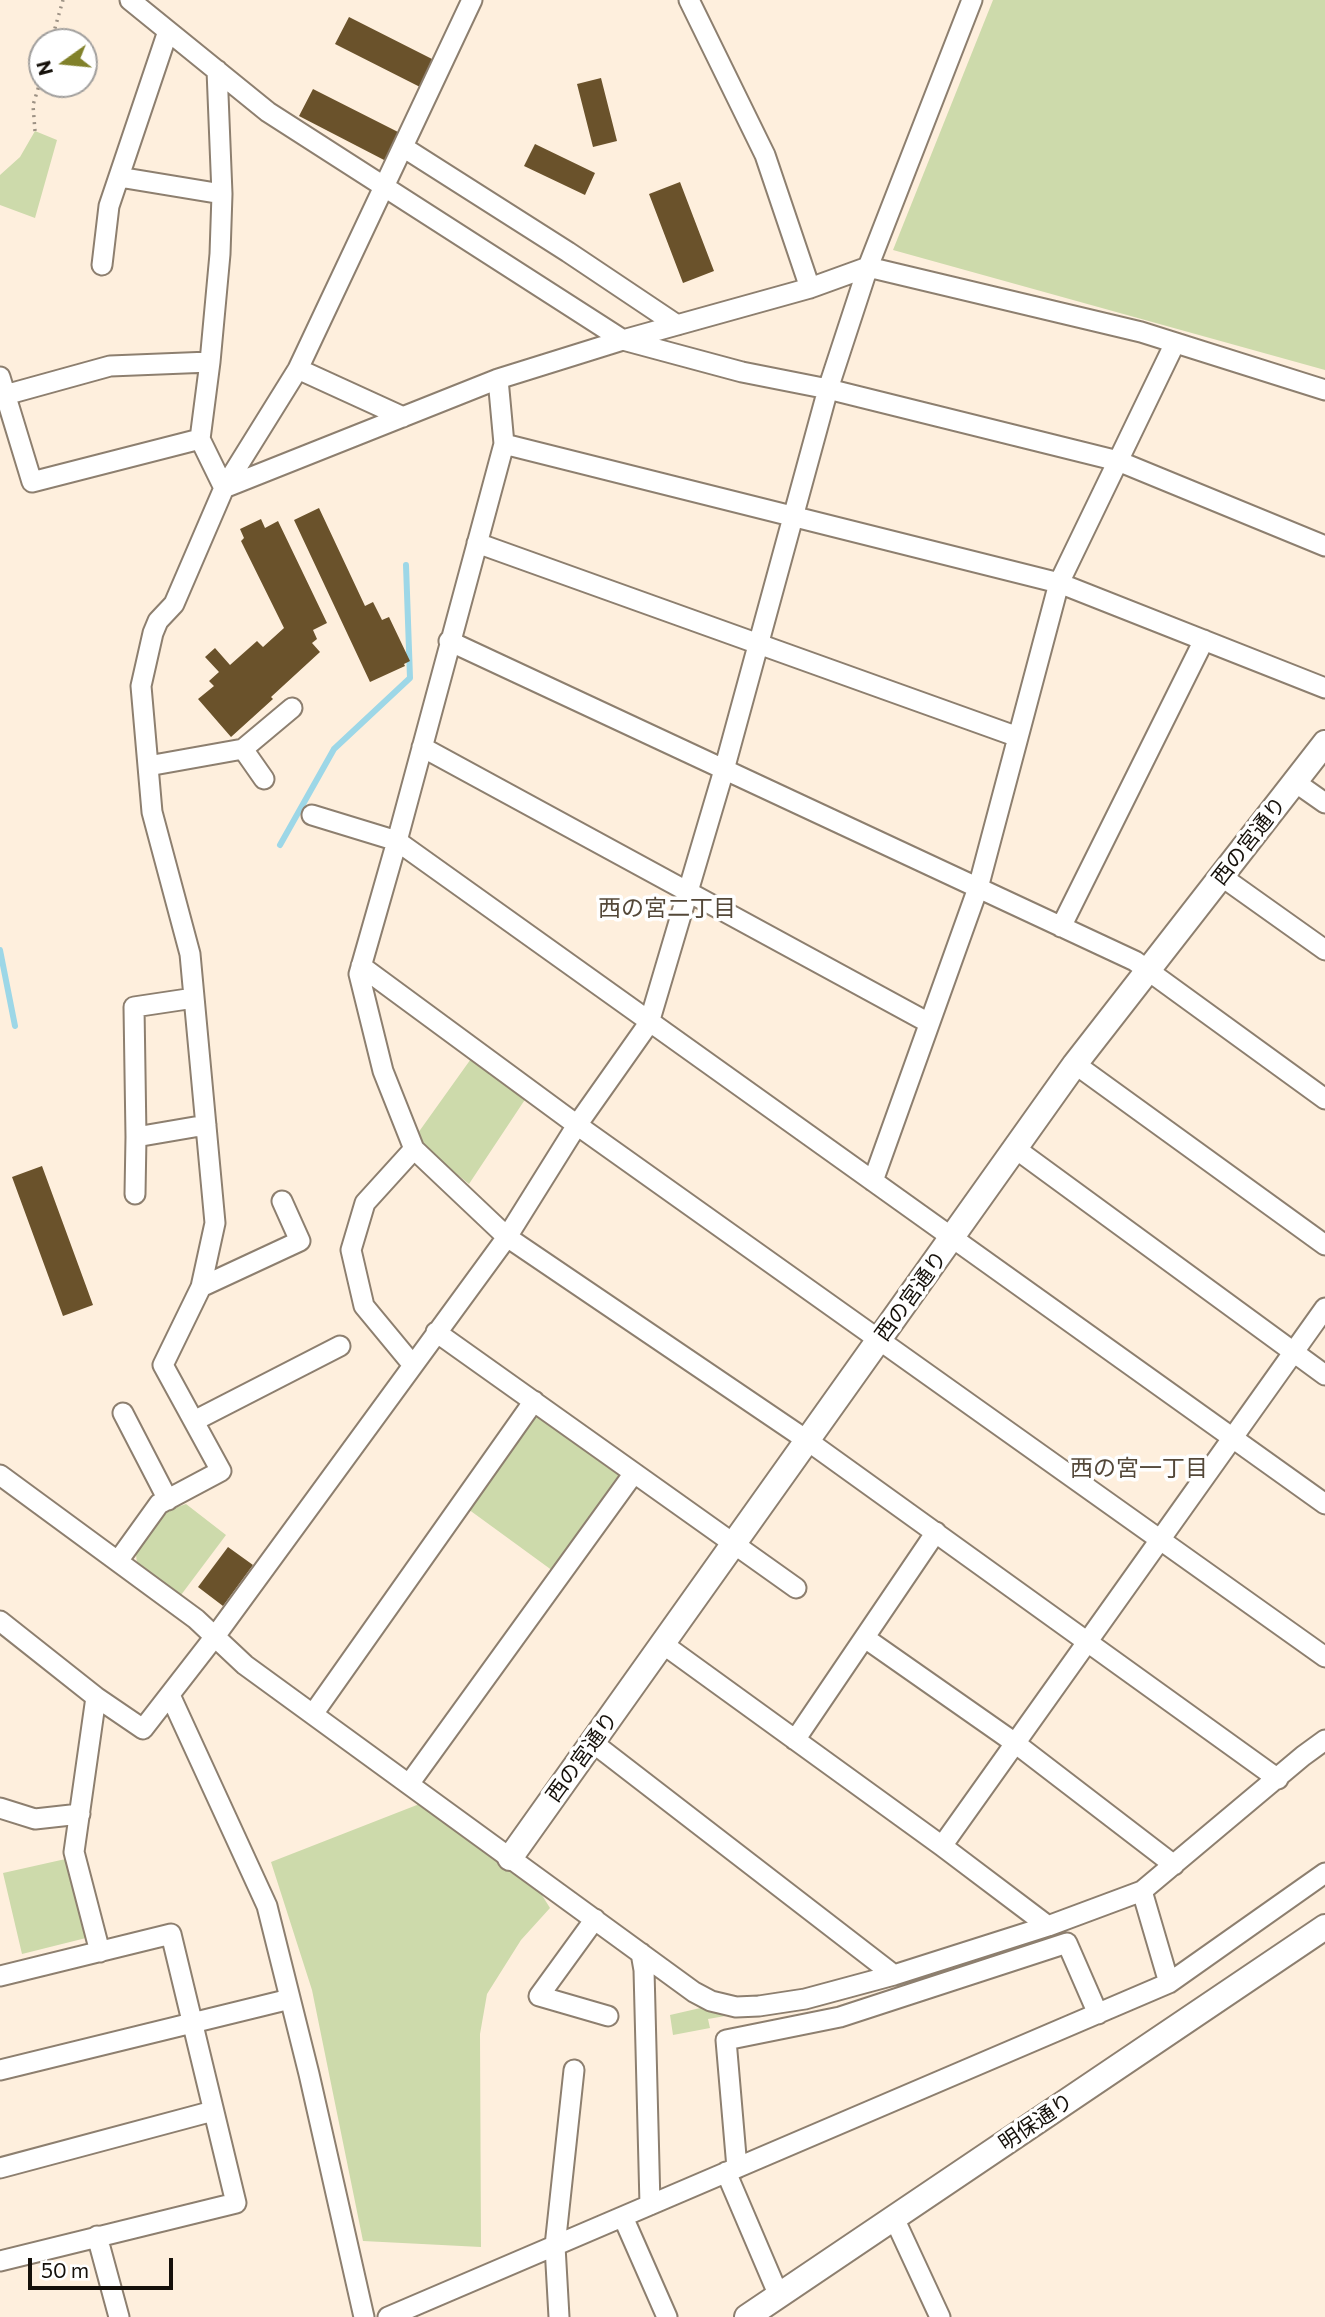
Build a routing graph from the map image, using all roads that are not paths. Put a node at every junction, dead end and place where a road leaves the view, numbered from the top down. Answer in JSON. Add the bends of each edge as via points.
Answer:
{"nodes":[{"id":1,"x":130,"y":0,"type":"edge"},
{"id":2,"x":472,"y":0,"type":"edge"},
{"id":3,"x":689,"y":0,"type":"edge"},
{"id":4,"x":972,"y":0,"type":"edge"},
{"id":5,"x":168,"y":31,"type":"junction"},
{"id":6,"x":217,"y":70,"type":"junction"},
{"id":7,"x":403,"y":147,"type":"junction"},
{"id":8,"x":119,"y":177,"type":"junction"},
{"id":9,"x":384,"y":187,"type":"junction"},
{"id":10,"x":222,"y":194,"type":"junction"},
{"id":11,"x":102,"y":265,"type":"dead end"},
{"id":12,"x":868,"y":267,"type":"junction"},
{"id":13,"x":810,"y":288,"type":"junction"},
{"id":14,"x":677,"y":325,"type":"junction"},
{"id":15,"x":623,"y":340,"type":"junction"},
{"id":16,"x":1174,"y":343,"type":"junction"},
{"id":17,"x":210,"y":362,"type":"junction"},
{"id":18,"x":298,"y":369,"type":"junction"},
{"id":19,"x":498,"y":379,"type":"junction"},
{"id":20,"x":3,"y":386,"type":"edge"},
{"id":21,"x":828,"y":389,"type":"junction"},
{"id":22,"x":1325,"y":390,"type":"edge"},
{"id":23,"x":403,"y":417,"type":"junction"},
{"id":24,"x":200,"y":439,"type":"junction"},
{"id":25,"x":505,"y":444,"type":"junction"},
{"id":26,"x":1118,"y":461,"type":"junction"},
{"id":27,"x":224,"y":488,"type":"junction"},
{"id":28,"x":793,"y":517,"type":"junction"},
{"id":29,"x":477,"y":543,"type":"junction"},
{"id":30,"x":1325,"y":546,"type":"edge"},
{"id":31,"x":1059,"y":583,"type":"junction"},
{"id":32,"x":1204,"y":640,"type":"junction"},
{"id":33,"x":450,"y":641,"type":"junction"},
{"id":34,"x":758,"y":645,"type":"junction"},
{"id":35,"x":1325,"y":688,"type":"edge"},
{"id":36,"x":292,"y":708,"type":"dead end"},
{"id":37,"x":1018,"y":737,"type":"junction"},
{"id":38,"x":1325,"y":743,"type":"edge"},
{"id":39,"x":422,"y":747,"type":"junction"},
{"id":40,"x":243,"y":749,"type":"junction"},
{"id":41,"x":148,"y":766,"type":"junction"},
{"id":42,"x":724,"y":770,"type":"junction"},
{"id":43,"x":264,"y":779,"type":"dead end"},
{"id":44,"x":1295,"y":782,"type":"junction"},
{"id":45,"x":1325,"y":803,"type":"edge"},
{"id":46,"x":312,"y":815,"type":"dead end"},
{"id":47,"x":397,"y":841,"type":"junction"},
{"id":48,"x":1221,"y":876,"type":"junction"},
{"id":49,"x":978,"y":888,"type":"junction"},
{"id":50,"x":688,"y":893,"type":"junction"},
{"id":51,"x":1061,"y":927,"type":"junction"},
{"id":52,"x":1325,"y":950,"type":"edge"},
{"id":53,"x":361,"y":966,"type":"junction"},
{"id":54,"x":1148,"y":970,"type":"junction"},
{"id":55,"x":194,"y":998,"type":"junction"},
{"id":56,"x":649,"y":1023,"type":"junction"},
{"id":57,"x":929,"y":1023,"type":"junction"},
{"id":58,"x":1075,"y":1064,"type":"junction"},
{"id":59,"x":1325,"y":1099,"type":"edge"},
{"id":60,"x":206,"y":1125,"type":"junction"},
{"id":61,"x":578,"y":1125,"type":"junction"},
{"id":62,"x":136,"y":1137,"type":"junction"},
{"id":63,"x":414,"y":1149,"type":"junction"},
{"id":64,"x":1016,"y":1149,"type":"junction"},
{"id":65,"x":873,"y":1181,"type":"junction"},
{"id":66,"x":135,"y":1194,"type":"dead end"},
{"id":67,"x":282,"y":1201,"type":"dead end"},
{"id":68,"x":507,"y":1237,"type":"junction"},
{"id":69,"x":953,"y":1238,"type":"junction"},
{"id":70,"x":1325,"y":1245,"type":"edge"},
{"id":71,"x":201,"y":1287,"type":"junction"},
{"id":72,"x":1325,"y":1308,"type":"edge"},
{"id":73,"x":436,"y":1332,"type":"junction"},
{"id":74,"x":880,"y":1339,"type":"junction"},
{"id":75,"x":340,"y":1346,"type":"dead end"},
{"id":76,"x":1294,"y":1352,"type":"junction"},
{"id":77,"x":412,"y":1364,"type":"junction"},
{"id":78,"x":1325,"y":1375,"type":"edge"},
{"id":79,"x":534,"y":1401,"type":"junction"},
{"id":80,"x":123,"y":1413,"type":"dead end"},
{"id":81,"x":194,"y":1421,"type":"junction"},
{"id":82,"x":1233,"y":1438,"type":"junction"},
{"id":83,"x":808,"y":1441,"type":"junction"},
{"id":84,"x":634,"y":1473,"type":"junction"},
{"id":85,"x":0,"y":1475,"type":"edge"},
{"id":86,"x":168,"y":1500,"type":"junction"},
{"id":87,"x":1325,"y":1504,"type":"edge"},
{"id":88,"x":936,"y":1532,"type":"junction"},
{"id":89,"x":1162,"y":1539,"type":"junction"},
{"id":90,"x":734,"y":1543,"type":"junction"},
{"id":91,"x":118,"y":1561,"type":"junction"},
{"id":92,"x":796,"y":1588,"type":"dead end"},
{"id":93,"x":0,"y":1621,"type":"edge"},
{"id":94,"x":216,"y":1636,"type":"junction"},
{"id":95,"x":865,"y":1638,"type":"junction"},
{"id":96,"x":1089,"y":1642,"type":"junction"},
{"id":97,"x":663,"y":1644,"type":"junction"},
{"id":98,"x":1325,"y":1657,"type":"edge"},
{"id":99,"x":170,"y":1695,"type":"junction"},
{"id":100,"x":96,"y":1697,"type":"junction"},
{"id":101,"x":313,"y":1714,"type":"junction"},
{"id":102,"x":795,"y":1740,"type":"junction"},
{"id":103,"x":1325,"y":1740,"type":"edge"},
{"id":104,"x":592,"y":1742,"type":"junction"},
{"id":105,"x":1015,"y":1743,"type":"junction"},
{"id":106,"x":1278,"y":1779,"type":"junction"},
{"id":107,"x":409,"y":1784,"type":"junction"},
{"id":108,"x":0,"y":1808,"type":"edge"},
{"id":109,"x":80,"y":1814,"type":"junction"},
{"id":110,"x":942,"y":1846,"type":"junction"},
{"id":111,"x":510,"y":1858,"type":"junction"},
{"id":112,"x":1174,"y":1865,"type":"junction"},
{"id":113,"x":1325,"y":1873,"type":"edge"},
{"id":114,"x":1142,"y":1891,"type":"junction"},
{"id":115,"x":594,"y":1919,"type":"junction"},
{"id":116,"x":1048,"y":1926,"type":"junction"},
{"id":117,"x":1325,"y":1927,"type":"edge"},
{"id":118,"x":100,"y":1952,"type":"junction"},
{"id":119,"x":641,"y":1953,"type":"junction"},
{"id":120,"x":894,"y":1975,"type":"junction"},
{"id":121,"x":0,"y":1976,"type":"edge"},
{"id":122,"x":1169,"y":1983,"type":"junction"},
{"id":123,"x":290,"y":1999,"type":"junction"},
{"id":124,"x":1098,"y":2014,"type":"junction"},
{"id":125,"x":608,"y":2016,"type":"dead end"},
{"id":126,"x":192,"y":2023,"type":"junction"},
{"id":127,"x":0,"y":2070,"type":"edge"},
{"id":128,"x":574,"y":2070,"type":"dead end"},
{"id":129,"x":213,"y":2111,"type":"junction"},
{"id":130,"x":0,"y":2168,"type":"edge"},
{"id":131,"x":731,"y":2170,"type":"junction"},
{"id":132,"x":650,"y":2205,"type":"junction"},
{"id":133,"x":623,"y":2217,"type":"junction"},
{"id":134,"x":894,"y":2218,"type":"junction"},
{"id":135,"x":97,"y":2236,"type":"junction"},
{"id":136,"x":555,"y":2246,"type":"junction"},
{"id":137,"x":0,"y":2262,"type":"edge"},
{"id":138,"x":779,"y":2295,"type":"junction"},
{"id":139,"x":119,"y":2317,"type":"edge"},
{"id":140,"x":364,"y":2317,"type":"edge"},
{"id":141,"x":387,"y":2317,"type":"edge"},
{"id":142,"x":559,"y":2317,"type":"edge"},
{"id":143,"x":667,"y":2317,"type":"edge"},
{"id":144,"x":747,"y":2317,"type":"edge"},
{"id":145,"x":940,"y":2317,"type":"edge"}],
"edges":[{"from":1,"to":5,"type":"street"},
{"from":2,"to":7,"type":"street"},
{"from":3,"to":13,"type":"street","via":[[765,155]]},
{"from":4,"to":12,"type":"street"},
{"from":5,"to":6,"type":"street"},
{"from":5,"to":8,"type":"street"},
{"from":6,"to":9,"type":"street","via":[[268,112]]},
{"from":6,"to":10,"type":"street"},
{"from":7,"to":9,"type":"street"},
{"from":7,"to":14,"type":"street"},
{"from":8,"to":10,"type":"street"},
{"from":8,"to":11,"type":"street","via":[[109,206]]},
{"from":9,"to":15,"type":"street"},
{"from":9,"to":18,"type":"street"},
{"from":10,"to":17,"type":"street"},
{"from":12,"to":13,"type":"street"},
{"from":12,"to":16,"type":"street"},
{"from":12,"to":21,"type":"street"},
{"from":13,"to":14,"type":"street"},
{"from":14,"to":15,"type":"street"},
{"from":15,"to":19,"type":"street"},
{"from":15,"to":21,"type":"street"},
{"from":16,"to":22,"type":"street"},
{"from":16,"to":26,"type":"street"},
{"from":17,"to":20,"type":"street","via":[[110,366]]},
{"from":17,"to":24,"type":"street"},
{"from":18,"to":23,"type":"street"},
{"from":18,"to":27,"type":"street"},
{"from":19,"to":23,"type":"street"},
{"from":19,"to":25,"type":"street"},
{"from":20,"to":24,"type":"street","via":[[32,482]]},
{"from":21,"to":26,"type":"street"},
{"from":21,"to":28,"type":"street"},
{"from":23,"to":27,"type":"street"},
{"from":24,"to":27,"type":"street"},
{"from":25,"to":28,"type":"street"},
{"from":25,"to":29,"type":"street"},
{"from":26,"to":30,"type":"street"},
{"from":26,"to":31,"type":"street"},
{"from":27,"to":41,"type":"street","via":[[174,604],[153,633],[141,687]]},
{"from":28,"to":31,"type":"street"},
{"from":28,"to":34,"type":"street"},
{"from":29,"to":33,"type":"street"},
{"from":29,"to":34,"type":"street"},
{"from":31,"to":32,"type":"street"},
{"from":31,"to":37,"type":"street"},
{"from":32,"to":35,"type":"street"},
{"from":32,"to":51,"type":"street"},
{"from":33,"to":39,"type":"street"},
{"from":33,"to":42,"type":"street"},
{"from":34,"to":37,"type":"street"},
{"from":34,"to":42,"type":"street"},
{"from":36,"to":40,"type":"street"},
{"from":37,"to":49,"type":"street"},
{"from":38,"to":44,"type":"street","name":"西の宮通り"},
{"from":39,"to":47,"type":"street"},
{"from":39,"to":50,"type":"street"},
{"from":40,"to":41,"type":"street"},
{"from":40,"to":43,"type":"street"},
{"from":41,"to":55,"type":"street","via":[[152,812],[190,954]]},
{"from":42,"to":49,"type":"street"},
{"from":42,"to":50,"type":"street"},
{"from":44,"to":45,"type":"street"},
{"from":44,"to":48,"type":"street","name":"西の宮通り"},
{"from":46,"to":47,"type":"street"},
{"from":47,"to":53,"type":"street"},
{"from":47,"to":56,"type":"street"},
{"from":48,"to":52,"type":"street"},
{"from":48,"to":54,"type":"street","name":"西の宮通り"},
{"from":49,"to":51,"type":"street"},
{"from":49,"to":57,"type":"street"},
{"from":50,"to":56,"type":"street"},
{"from":50,"to":57,"type":"street"},
{"from":51,"to":54,"type":"street"},
{"from":53,"to":61,"type":"street"},
{"from":53,"to":63,"type":"street","via":[[359,974],[383,1071]]},
{"from":54,"to":58,"type":"street","name":"西の宮通り"},
{"from":54,"to":59,"type":"street"},
{"from":55,"to":60,"type":"street"},
{"from":55,"to":62,"type":"street","via":[[134,1007]]},
{"from":56,"to":61,"type":"street"},
{"from":56,"to":65,"type":"street"},
{"from":57,"to":65,"type":"street"},
{"from":58,"to":64,"type":"street","name":"西の宮通り"},
{"from":58,"to":70,"type":"street"},
{"from":60,"to":62,"type":"street"},
{"from":60,"to":71,"type":"street","via":[[215,1223]]},
{"from":61,"to":68,"type":"street"},
{"from":61,"to":74,"type":"street"},
{"from":62,"to":66,"type":"street"},
{"from":63,"to":68,"type":"street"},
{"from":63,"to":77,"type":"street","via":[[365,1203],[351,1250],[364,1306]]},
{"from":64,"to":69,"type":"street","name":"西の宮通り"},
{"from":64,"to":76,"type":"street"},
{"from":65,"to":69,"type":"street"},
{"from":67,"to":71,"type":"street","via":[[300,1241]]},
{"from":68,"to":73,"type":"street"},
{"from":68,"to":83,"type":"street"},
{"from":69,"to":74,"type":"street","name":"西の宮通り"},
{"from":69,"to":82,"type":"street"},
{"from":71,"to":81,"type":"street","via":[[163,1365]]},
{"from":72,"to":76,"type":"street"},
{"from":73,"to":77,"type":"street"},
{"from":73,"to":79,"type":"street"},
{"from":74,"to":83,"type":"street","name":"西の宮通り"},
{"from":74,"to":89,"type":"street"},
{"from":75,"to":81,"type":"street"},
{"from":76,"to":78,"type":"street"},
{"from":76,"to":82,"type":"street"},
{"from":77,"to":94,"type":"street"},
{"from":79,"to":84,"type":"street"},
{"from":79,"to":101,"type":"street"},
{"from":80,"to":86,"type":"street"},
{"from":81,"to":86,"type":"street","via":[[221,1471]]},
{"from":82,"to":87,"type":"street"},
{"from":82,"to":89,"type":"street"},
{"from":83,"to":88,"type":"street"},
{"from":83,"to":90,"type":"street","name":"西の宮通り"},
{"from":84,"to":90,"type":"street"},
{"from":84,"to":107,"type":"street"},
{"from":85,"to":91,"type":"street"},
{"from":86,"to":91,"type":"street","via":[[159,1504]]},
{"from":88,"to":95,"type":"street"},
{"from":88,"to":96,"type":"street"},
{"from":89,"to":96,"type":"street"},
{"from":89,"to":98,"type":"street"},
{"from":90,"to":92,"type":"street"},
{"from":90,"to":97,"type":"street","name":"西の宮通り"},
{"from":91,"to":94,"type":"street"},
{"from":93,"to":100,"type":"street"},
{"from":94,"to":99,"type":"street"},
{"from":94,"to":101,"type":"street","via":[[245,1665]]},
{"from":95,"to":102,"type":"street"},
{"from":95,"to":105,"type":"street"},
{"from":96,"to":105,"type":"street"},
{"from":96,"to":106,"type":"street"},
{"from":97,"to":102,"type":"street"},
{"from":97,"to":104,"type":"street","name":"西の宮通り"},
{"from":99,"to":100,"type":"street","via":[[143,1729]]},
{"from":99,"to":123,"type":"street","via":[[267,1906]]},
{"from":100,"to":109,"type":"street"},
{"from":101,"to":107,"type":"street"},
{"from":102,"to":110,"type":"street"},
{"from":103,"to":106,"type":"street"},
{"from":104,"to":111,"type":"street","name":"西の宮通り"},
{"from":104,"to":120,"type":"street"},
{"from":105,"to":110,"type":"street"},
{"from":105,"to":112,"type":"street"},
{"from":106,"to":112,"type":"street"},
{"from":107,"to":111,"type":"street"},
{"from":108,"to":109,"type":"street","via":[[35,1819]]},
{"from":109,"to":118,"type":"street","via":[[74,1852]]},
{"from":110,"to":116,"type":"street"},
{"from":111,"to":115,"type":"street"},
{"from":112,"to":114,"type":"street"},
{"from":113,"to":122,"type":"street"},
{"from":114,"to":116,"type":"street"},
{"from":114,"to":122,"type":"street"},
{"from":115,"to":119,"type":"street"},
{"from":115,"to":125,"type":"street","via":[[539,1996]]},
{"from":116,"to":120,"type":"street"},
{"from":117,"to":134,"type":"street","name":"明保通り"},
{"from":118,"to":121,"type":"street"},
{"from":118,"to":126,"type":"street","via":[[171,1934]]},
{"from":119,"to":120,"type":"street","via":[[694,1992],[736,2007],[805,1999]]},
{"from":119,"to":132,"type":"street"},
{"from":122,"to":124,"type":"street"},
{"from":123,"to":126,"type":"street"},
{"from":123,"to":140,"type":"street"},
{"from":124,"to":131,"type":"street"},
{"from":124,"to":131,"type":"street","via":[[1067,1943],[840,2017],[726,2040]]},
{"from":126,"to":127,"type":"street"},
{"from":126,"to":129,"type":"street"},
{"from":128,"to":136,"type":"street"},
{"from":129,"to":130,"type":"street"},
{"from":129,"to":135,"type":"street","via":[[236,2203]]},
{"from":131,"to":132,"type":"street"},
{"from":131,"to":138,"type":"street"},
{"from":132,"to":133,"type":"street"},
{"from":133,"to":136,"type":"street"},
{"from":133,"to":143,"type":"street"},
{"from":134,"to":138,"type":"street","name":"明保通り"},
{"from":134,"to":145,"type":"street"},
{"from":135,"to":137,"type":"street"},
{"from":135,"to":139,"type":"street"},
{"from":136,"to":141,"type":"street"},
{"from":136,"to":142,"type":"street"},
{"from":138,"to":144,"type":"street","name":"明保通り"}]}
